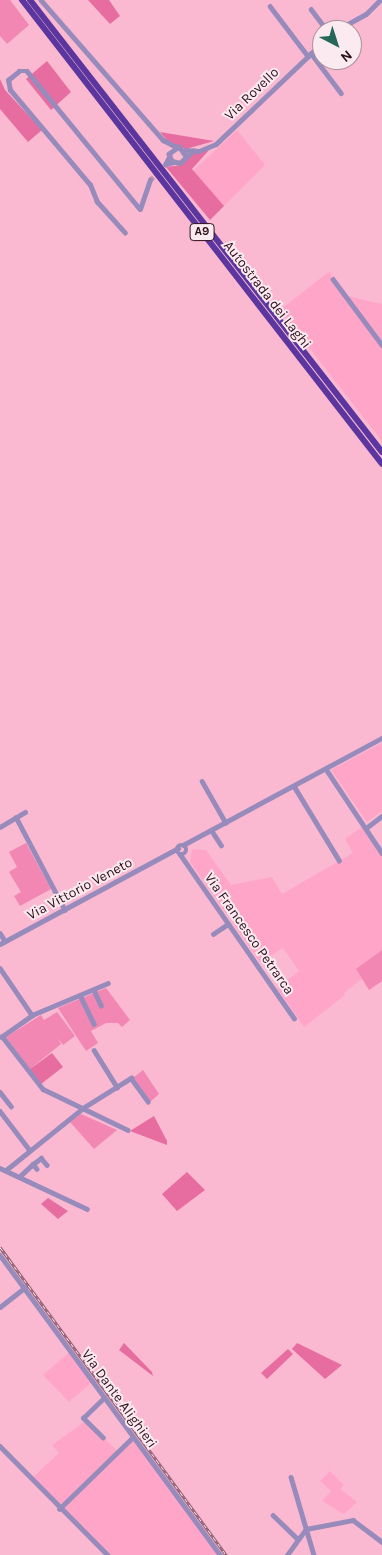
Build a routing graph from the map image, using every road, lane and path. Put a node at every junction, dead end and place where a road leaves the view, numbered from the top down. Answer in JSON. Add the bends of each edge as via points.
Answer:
{"nodes":[{"id":1,"x":22,"y":0,"type":"edge"},
{"id":2,"x":30,"y":0,"type":"edge"},
{"id":3,"x":41,"y":0,"type":"edge"},
{"id":4,"x":380,"y":0,"type":"edge"},
{"id":5,"x":270,"y":6,"type":"dead end"},
{"id":6,"x":311,"y":9,"type":"dead end"},
{"id":7,"x":319,"y":20,"type":"edge"},
{"id":8,"x":355,"y":20,"type":"edge"},
{"id":9,"x":310,"y":55,"type":"junction"},
{"id":10,"x":341,"y":93,"type":"dead end"},
{"id":11,"x":168,"y":144,"type":"junction"},
{"id":12,"x":177,"y":147,"type":"junction"},
{"id":13,"x":184,"y":150,"type":"junction"},
{"id":14,"x":193,"y":152,"type":"junction"},
{"id":15,"x":170,"y":155,"type":"junction"},
{"id":16,"x":186,"y":157,"type":"junction"},
{"id":17,"x":150,"y":180,"type":"tunnel mouth"},
{"id":18,"x":124,"y":233,"type":"dead end"},
{"id":19,"x":333,"y":280,"type":"dead end"},
{"id":20,"x":382,"y":344,"type":"edge"},
{"id":21,"x":380,"y":452,"type":"edge"},
{"id":22,"x":382,"y":464,"type":"edge"},
{"id":23,"x":382,"y":738,"type":"edge"},
{"id":24,"x":326,"y":768,"type":"junction"},
{"id":25,"x":202,"y":781,"type":"dead end"},
{"id":26,"x":296,"y":785,"type":"junction"},
{"id":27,"x":25,"y":812,"type":"dead end"},
{"id":28,"x":382,"y":816,"type":"edge"},
{"id":29,"x":16,"y":818,"type":"junction"},
{"id":30,"x":226,"y":823,"type":"junction"},
{"id":31,"x":0,"y":827,"type":"edge"},
{"id":32,"x":366,"y":828,"type":"junction"},
{"id":33,"x":212,"y":831,"type":"junction"},
{"id":34,"x":221,"y":845,"type":"dead end"},
{"id":35,"x":182,"y":850,"type":"junction"},
{"id":36,"x":382,"y":853,"type":"edge"},
{"id":37,"x":339,"y":860,"type":"dead end"},
{"id":38,"x":65,"y":910,"type":"junction"},
{"id":39,"x":228,"y":924,"type":"junction"},
{"id":40,"x":0,"y":933,"type":"edge"},
{"id":41,"x":213,"y":934,"type":"dead end"},
{"id":42,"x":2,"y":943,"type":"edge"},
{"id":43,"x":0,"y":968,"type":"edge"},
{"id":44,"x":108,"y":983,"type":"dead end"},
{"id":45,"x":94,"y":990,"type":"junction"},
{"id":46,"x":80,"y":996,"type":"junction"},
{"id":47,"x":101,"y":1005,"type":"dead end"},
{"id":48,"x":32,"y":1015,"type":"junction"},
{"id":49,"x":294,"y":1018,"type":"dead end"},
{"id":50,"x":94,"y":1024,"type":"dead end"},
{"id":51,"x":1,"y":1037,"type":"edge"},
{"id":52,"x":94,"y":1050,"type":"dead end"},
{"id":53,"x":117,"y":1087,"type":"junction"},
{"id":54,"x":0,"y":1092,"type":"edge"},
{"id":55,"x":148,"y":1101,"type":"dead end"},
{"id":56,"x":11,"y":1106,"type":"dead end"},
{"id":57,"x":83,"y":1108,"type":"junction"},
{"id":58,"x":0,"y":1111,"type":"edge"},
{"id":59,"x":128,"y":1130,"type":"dead end"},
{"id":60,"x":29,"y":1149,"type":"junction"},
{"id":61,"x":33,"y":1164,"type":"junction"},
{"id":62,"x":47,"y":1165,"type":"dead end"},
{"id":63,"x":0,"y":1168,"type":"edge"},
{"id":64,"x":37,"y":1169,"type":"dead end"},
{"id":65,"x":6,"y":1170,"type":"junction"},
{"id":66,"x":19,"y":1177,"type":"junction"},
{"id":67,"x":87,"y":1209,"type":"dead end"},
{"id":68,"x":0,"y":1255,"type":"edge"},
{"id":69,"x":24,"y":1288,"type":"junction"},
{"id":70,"x":0,"y":1307,"type":"edge"},
{"id":71,"x":104,"y":1398,"type":"junction"},
{"id":72,"x":133,"y":1437,"type":"junction"},
{"id":73,"x":103,"y":1438,"type":"dead end"},
{"id":74,"x":0,"y":1446,"type":"edge"},
{"id":75,"x":292,"y":1477,"type":"dead end"},
{"id":76,"x":59,"y":1509,"type":"junction"},
{"id":77,"x":273,"y":1515,"type":"dead end"},
{"id":78,"x":306,"y":1529,"type":"junction"},
{"id":79,"x":298,"y":1539,"type":"junction"},
{"id":80,"x":382,"y":1542,"type":"edge"},
{"id":81,"x":108,"y":1555,"type":"edge"},
{"id":82,"x":220,"y":1555,"type":"edge"},
{"id":83,"x":287,"y":1555,"type":"edge"},
{"id":84,"x":314,"y":1555,"type":"edge"}],
"edges":[{"from":1,"to":21,"type":"highway","name":"Autostrada dei Laghi","number":"A9"},
{"from":2,"to":21,"type":"highway","name":"Autostrada dei Laghi","number":"A9"},
{"from":3,"to":11,"type":"street"},
{"from":4,"to":8,"type":"street"},
{"from":5,"to":9,"type":"street"},
{"from":6,"to":7,"type":"street"},
{"from":9,"to":10,"type":"street"},
{"from":9,"to":14,"type":"street","name":"Via Rovello","via":[[216,144]]},
{"from":11,"to":12,"type":"street"},
{"from":11,"to":15,"type":"street"},
{"from":12,"to":13,"type":"street"},
{"from":12,"to":15,"type":"street"},
{"from":13,"to":14,"type":"street"},
{"from":13,"to":16,"type":"street"},
{"from":14,"to":16,"type":"street","name":"Via Rovello"},
{"from":15,"to":16,"type":"street","name":"Via Rovello","via":[[166,164],[180,163]]},
{"from":17,"to":18,"type":"street","via":[[140,209],[27,71],[19,71],[8,80],[10,90],[90,185],[97,202]]},
{"from":19,"to":20,"type":"street"},
{"from":21,"to":22,"type":"highway"},
{"from":23,"to":24,"type":"street"},
{"from":24,"to":26,"type":"street"},
{"from":24,"to":32,"type":"street"},
{"from":25,"to":30,"type":"street"},
{"from":26,"to":30,"type":"street"},
{"from":26,"to":37,"type":"street"},
{"from":27,"to":29,"type":"street"},
{"from":28,"to":32,"type":"street"},
{"from":29,"to":31,"type":"street"},
{"from":29,"to":38,"type":"street"},
{"from":30,"to":33,"type":"street"},
{"from":32,"to":36,"type":"street"},
{"from":33,"to":34,"type":"street"},
{"from":33,"to":35,"type":"street"},
{"from":35,"to":38,"type":"street","name":"Via Vittorio Veneto","via":[[170,853]]},
{"from":35,"to":39,"type":"street","name":"Via Francesco Petrarca","via":[[186,862]]},
{"from":38,"to":42,"type":"street","name":"Via Vittorio Veneto"},
{"from":39,"to":41,"type":"street"},
{"from":39,"to":49,"type":"street","name":"Via Francesco Petrarca"},
{"from":40,"to":42,"type":"street"},
{"from":43,"to":48,"type":"street"},
{"from":44,"to":45,"type":"street"},
{"from":45,"to":46,"type":"street"},
{"from":45,"to":47,"type":"street"},
{"from":46,"to":48,"type":"street"},
{"from":46,"to":50,"type":"street"},
{"from":48,"to":51,"type":"street"},
{"from":51,"to":57,"type":"street","via":[[43,1089]]},
{"from":52,"to":53,"type":"street"},
{"from":53,"to":55,"type":"street","via":[[131,1078]]},
{"from":53,"to":57,"type":"street"},
{"from":54,"to":56,"type":"street"},
{"from":57,"to":59,"type":"street"},
{"from":57,"to":60,"type":"street"},
{"from":58,"to":60,"type":"street"},
{"from":60,"to":65,"type":"street"},
{"from":61,"to":62,"type":"street","via":[[41,1158]]},
{"from":61,"to":64,"type":"street"},
{"from":61,"to":66,"type":"street"},
{"from":63,"to":65,"type":"street"},
{"from":65,"to":66,"type":"street"},
{"from":66,"to":67,"type":"street"},
{"from":68,"to":69,"type":"street","name":"Via Dante Alighieri"},
{"from":69,"to":70,"type":"street"},
{"from":69,"to":71,"type":"street","name":"Via Dante Alighieri"},
{"from":71,"to":72,"type":"street","name":"Via Dante Alighieri"},
{"from":71,"to":73,"type":"street","via":[[84,1416]]},
{"from":72,"to":76,"type":"street"},
{"from":72,"to":82,"type":"street","name":"Via Dante Alighieri"},
{"from":74,"to":76,"type":"street"},
{"from":75,"to":78,"type":"street"},
{"from":76,"to":81,"type":"street"},
{"from":77,"to":79,"type":"street"},
{"from":78,"to":79,"type":"street"},
{"from":78,"to":80,"type":"street","via":[[356,1521]]},
{"from":78,"to":84,"type":"street"},
{"from":79,"to":83,"type":"street"}]}
